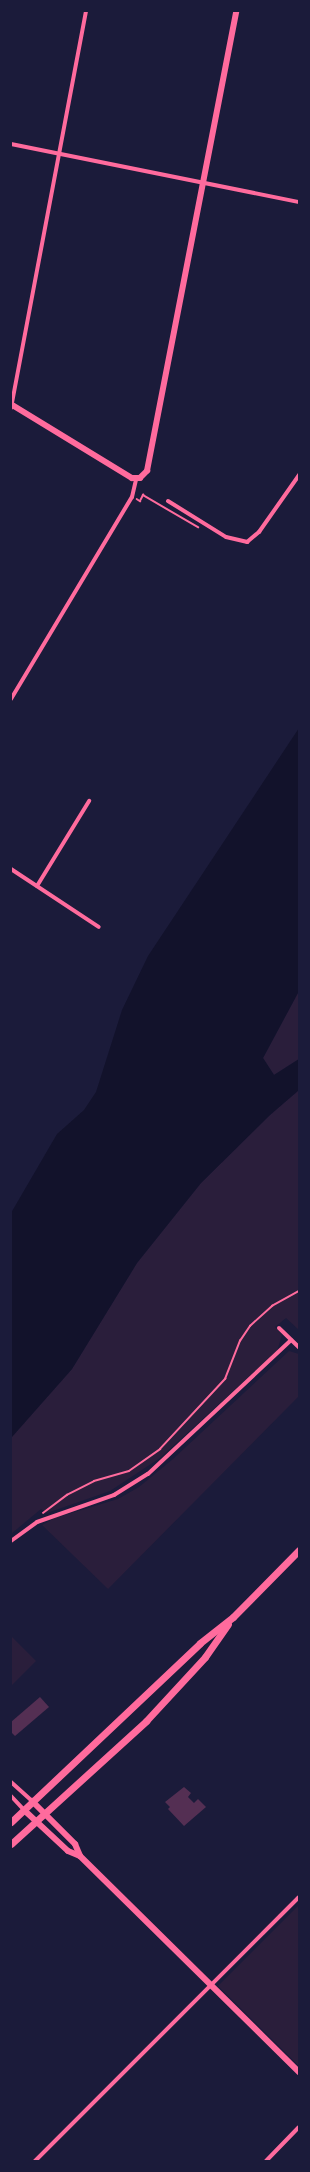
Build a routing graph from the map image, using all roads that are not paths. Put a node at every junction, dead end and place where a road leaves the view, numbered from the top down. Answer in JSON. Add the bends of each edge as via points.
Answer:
{"nodes":[{"id":1,"x":86,"y":11,"type":"edge"},
{"id":2,"x":236,"y":11,"type":"edge"},
{"id":3,"x":11,"y":144,"type":"edge"},
{"id":4,"x":58,"y":154,"type":"junction"},
{"id":5,"x":202,"y":182,"type":"junction"},
{"id":6,"x":299,"y":202,"type":"edge"},
{"id":7,"x":12,"y":406,"type":"edge"},
{"id":8,"x":299,"y":475,"type":"edge"},
{"id":9,"x":136,"y":480,"type":"junction"},
{"id":10,"x":168,"y":501,"type":"dead end"},
{"id":11,"x":11,"y":699,"type":"edge"},
{"id":12,"x":89,"y":801,"type":"dead end"},
{"id":13,"x":11,"y":869,"type":"edge"},
{"id":14,"x":37,"y":886,"type":"junction"},
{"id":15,"x":99,"y":927,"type":"dead end"},
{"id":16,"x":280,"y":1328,"type":"dead end"},
{"id":17,"x":291,"y":1340,"type":"junction"},
{"id":18,"x":299,"y":1347,"type":"edge"},
{"id":19,"x":11,"y":1541,"type":"edge"},
{"id":20,"x":299,"y":1550,"type":"edge"},
{"id":21,"x":233,"y":1617,"type":"junction"},
{"id":22,"x":11,"y":1782,"type":"edge"},
{"id":23,"x":11,"y":1796,"type":"edge"},
{"id":24,"x":32,"y":1802,"type":"junction"},
{"id":25,"x":24,"y":1810,"type":"junction"},
{"id":26,"x":45,"y":1813,"type":"junction"},
{"id":27,"x":36,"y":1821,"type":"junction"},
{"id":28,"x":11,"y":1822,"type":"edge"},
{"id":29,"x":11,"y":1844,"type":"edge"},
{"id":30,"x":80,"y":1856,"type":"junction"},
{"id":31,"x":299,"y":1896,"type":"edge"},
{"id":32,"x":211,"y":1985,"type":"junction"},
{"id":33,"x":299,"y":2072,"type":"edge"},
{"id":34,"x":299,"y":2127,"type":"edge"},
{"id":35,"x":35,"y":2161,"type":"edge"},
{"id":36,"x":266,"y":2161,"type":"edge"}],
"edges":[{"from":1,"to":4,"type":"street"},
{"from":2,"to":5,"type":"street"},
{"from":3,"to":4,"type":"street"},
{"from":4,"to":5,"type":"street"},
{"from":4,"to":7,"type":"street"},
{"from":5,"to":6,"type":"street"},
{"from":5,"to":9,"type":"street","via":[[148,466],[144,475]]},
{"from":7,"to":9,"type":"street"},
{"from":8,"to":10,"type":"street","via":[[259,532],[247,542],[232,540]]},
{"from":9,"to":11,"type":"street","via":[[132,497]]},
{"from":12,"to":14,"type":"street"},
{"from":13,"to":14,"type":"street"},
{"from":14,"to":15,"type":"street"},
{"from":16,"to":17,"type":"street"},
{"from":17,"to":18,"type":"street"},
{"from":17,"to":19,"type":"street","via":[[148,1474],[114,1495],[37,1522]]},
{"from":20,"to":21,"type":"highway"},
{"from":21,"to":24,"type":"highway","via":[[200,1643]]},
{"from":21,"to":26,"type":"highway","via":[[205,1657],[146,1721]]},
{"from":22,"to":24,"type":"street"},
{"from":23,"to":25,"type":"street"},
{"from":24,"to":25,"type":"highway"},
{"from":24,"to":26,"type":"main road"},
{"from":25,"to":27,"type":"main road"},
{"from":25,"to":28,"type":"highway"},
{"from":26,"to":27,"type":"highway"},
{"from":26,"to":30,"type":"main road","via":[[75,1844]]},
{"from":27,"to":29,"type":"highway"},
{"from":27,"to":30,"type":"main road","via":[[68,1851]]},
{"from":30,"to":32,"type":"main road"},
{"from":31,"to":32,"type":"street"},
{"from":32,"to":33,"type":"main road"},
{"from":32,"to":35,"type":"street"},
{"from":34,"to":36,"type":"street"}]}
